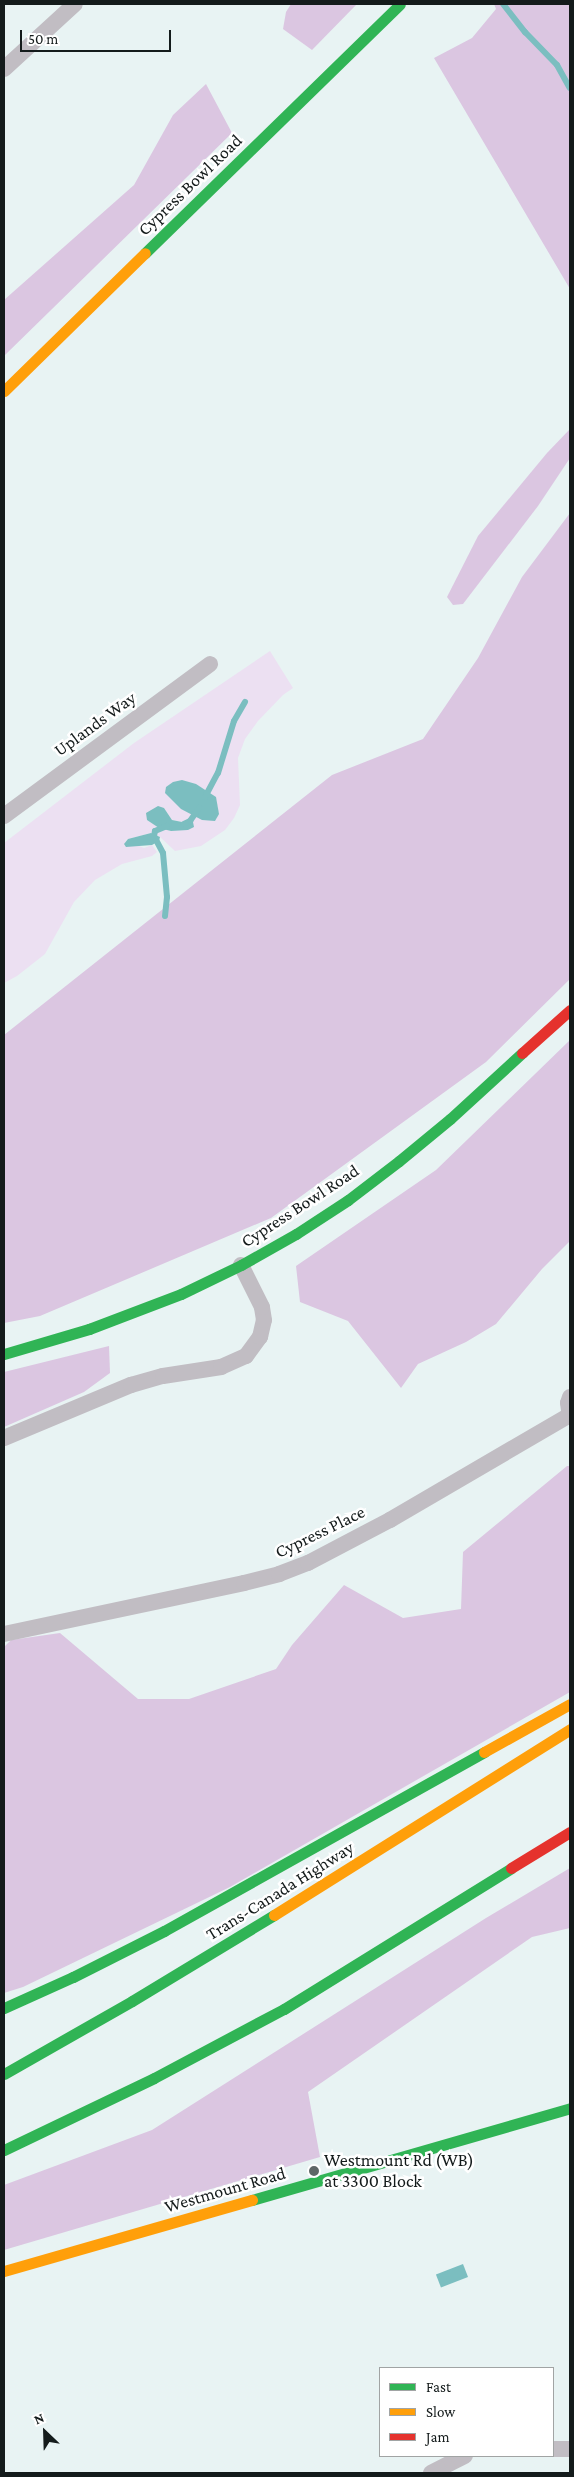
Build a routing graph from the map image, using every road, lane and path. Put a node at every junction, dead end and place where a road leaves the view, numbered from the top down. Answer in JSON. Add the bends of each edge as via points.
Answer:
{"nodes":[{"id":1,"x":75,"y":4,"type":"edge"},
{"id":2,"x":400,"y":4,"type":"edge"},
{"id":3,"x":4,"y":69,"type":"edge"},
{"id":4,"x":4,"y":391,"type":"edge"},
{"id":5,"x":210,"y":664,"type":"dead end"},
{"id":6,"x":4,"y":816,"type":"edge"},
{"id":7,"x":570,"y":1010,"type":"edge"},
{"id":8,"x":240,"y":1265,"type":"junction"},
{"id":9,"x":4,"y":1354,"type":"edge"},
{"id":10,"x":570,"y":1397,"type":"edge"},
{"id":11,"x":570,"y":1416,"type":"edge"},
{"id":12,"x":4,"y":1438,"type":"edge"},
{"id":13,"x":4,"y":1634,"type":"edge"},
{"id":14,"x":570,"y":1704,"type":"edge"},
{"id":15,"x":570,"y":1730,"type":"edge"},
{"id":16,"x":570,"y":1832,"type":"edge"},
{"id":17,"x":4,"y":2008,"type":"edge"},
{"id":18,"x":4,"y":2074,"type":"edge"},
{"id":19,"x":570,"y":2108,"type":"edge"},
{"id":20,"x":4,"y":2150,"type":"edge"},
{"id":21,"x":4,"y":2272,"type":"edge"},
{"id":22,"x":554,"y":2449,"type":"edge"},
{"id":23,"x":570,"y":2449,"type":"edge"},
{"id":24,"x":463,"y":2457,"type":"edge"},
{"id":25,"x":430,"y":2473,"type":"edge"}],
"edges":[{"from":1,"to":3,"type":"street"},
{"from":2,"to":4,"type":"main road","name":"Cypress Bowl Road"},
{"from":5,"to":6,"type":"street","name":"Uplands Way"},
{"from":7,"to":8,"type":"main road","name":"Cypress Bowl Road","via":[[450,1119],[348,1200]]},
{"from":8,"to":9,"type":"main road","name":"Cypress Bowl Road","via":[[181,1294],[107,1322]]},
{"from":8,"to":12,"type":"street","via":[[262,1308],[264,1320],[260,1337],[246,1356],[221,1367],[162,1376],[131,1385]]},
{"from":10,"to":11,"type":"street","name":"Cypress Place"},
{"from":11,"to":13,"type":"street","name":"Cypress Place","via":[[390,1520],[293,1568],[244,1583]]},
{"from":14,"to":17,"type":"main road","via":[[164,1930]]},
{"from":15,"to":18,"type":"main road","name":"Trans-Canada Highway","via":[[234,1940]]},
{"from":16,"to":20,"type":"main road","via":[[284,2009],[154,2078]]},
{"from":19,"to":21,"type":"main road","name":"Westmount Road"},
{"from":22,"to":23,"type":"street"},
{"from":24,"to":25,"type":"street"}]}
